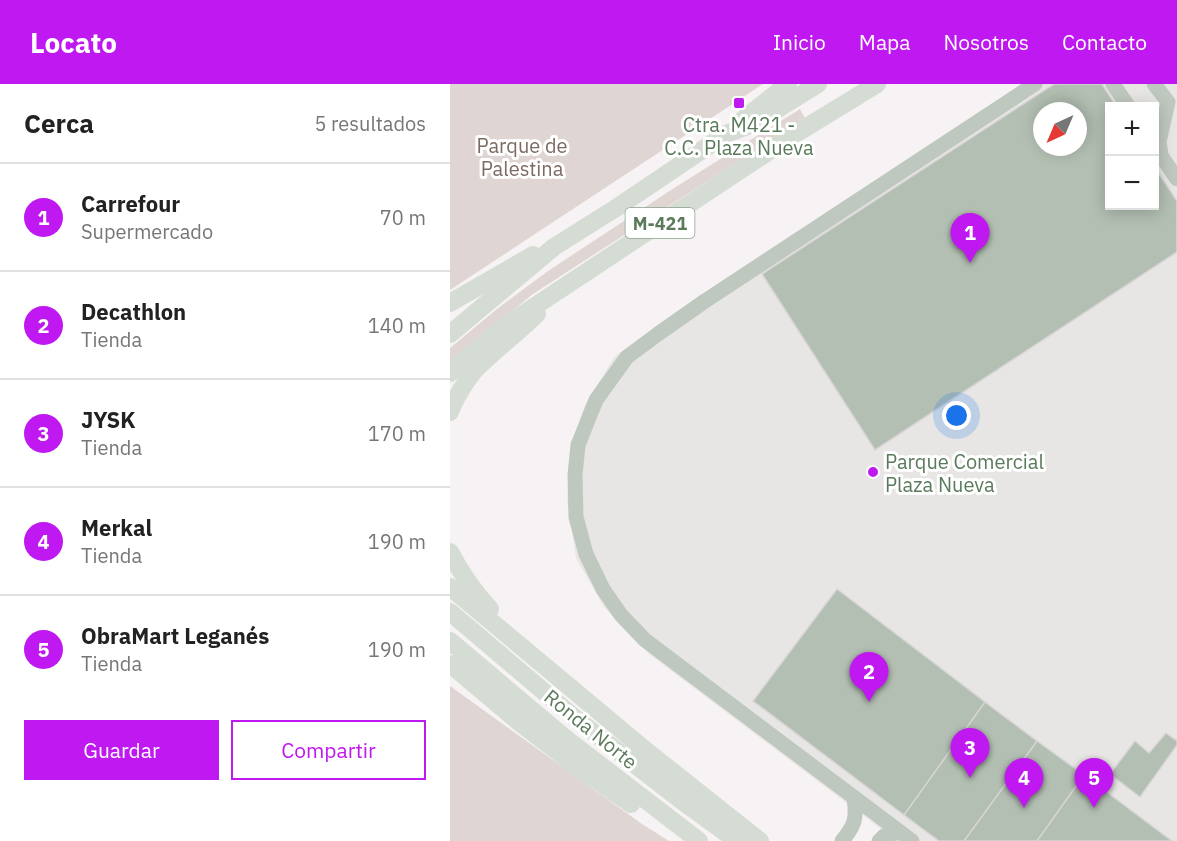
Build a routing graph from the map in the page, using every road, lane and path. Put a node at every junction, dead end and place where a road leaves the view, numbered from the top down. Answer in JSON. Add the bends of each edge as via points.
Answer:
{"nodes":[{"id":1,"x":788,"y":84,"type":"edge"},
{"id":2,"x":818,"y":84,"type":"edge"},
{"id":3,"x":877,"y":84,"type":"edge"},
{"id":4,"x":1035,"y":84,"type":"edge"},
{"id":5,"x":1113,"y":84,"type":"edge"},
{"id":6,"x":1154,"y":84,"type":"edge"},
{"id":7,"x":1125,"y":102,"type":"edge"},
{"id":8,"x":726,"y":134,"type":"junction"},
{"id":9,"x":1159,"y":142,"type":"edge"},
{"id":10,"x":1159,"y":152,"type":"edge"},
{"id":11,"x":1177,"y":179,"type":"edge"},
{"id":12,"x":554,"y":247,"type":"junction"},
{"id":13,"x":571,"y":282,"type":"junction"},
{"id":14,"x":450,"y":303,"type":"edge"},
{"id":15,"x":450,"y":334,"type":"edge"},
{"id":16,"x":450,"y":373,"type":"edge"},
{"id":17,"x":450,"y":412,"type":"edge"},
{"id":18,"x":450,"y":552,"type":"edge"},
{"id":19,"x":450,"y":587,"type":"edge"},
{"id":20,"x":450,"y":612,"type":"edge"},
{"id":21,"x":450,"y":641,"type":"edge"},
{"id":22,"x":450,"y":665,"type":"edge"},
{"id":23,"x":596,"y":709,"type":"junction"},
{"id":24,"x":855,"y":798,"type":"junction"},
{"id":25,"x":906,"y":836,"type":"edge"},
{"id":26,"x":749,"y":838,"type":"edge"},
{"id":27,"x":697,"y":839,"type":"edge"},
{"id":28,"x":766,"y":841,"type":"edge"},
{"id":29,"x":842,"y":841,"type":"edge"},
{"id":30,"x":879,"y":841,"type":"edge"}],
"edges":[{"from":1,"to":8,"type":"main road","number":"M-421"},
{"from":2,"to":8,"type":"main road","number":"M-421","via":[[754,123]]},
{"from":3,"to":13,"type":"main road","number":"M-421"},
{"from":4,"to":24,"type":"street","via":[[705,301],[627,357],[596,400],[578,445],[576,517],[586,554],[621,615],[645,640]]},
{"from":5,"to":7,"type":"street"},
{"from":6,"to":9,"type":"street","via":[[1168,102]]},
{"from":8,"to":12,"type":"main road","number":"M-421"},
{"from":10,"to":11,"type":"street"},
{"from":12,"to":14,"type":"main road","via":[[529,256]]},
{"from":12,"to":15,"type":"main road","number":"M-421"},
{"from":13,"to":16,"type":"main road","number":"M-421","via":[[502,328]]},
{"from":13,"to":17,"type":"main road","via":[[475,370]]},
{"from":18,"to":23,"type":"main road","via":[[479,598],[580,689]]},
{"from":19,"to":23,"type":"main road"},
{"from":20,"to":26,"type":"main road","name":"Ronda Norte","via":[[575,718],[678,798]]},
{"from":21,"to":27,"type":"main road","name":"Ronda Norte","via":[[566,738]]},
{"from":22,"to":27,"type":"main road","name":"Ronda Norte","via":[[575,765],[666,828]]},
{"from":23,"to":26,"type":"main road"},
{"from":24,"to":25,"type":"street"},
{"from":24,"to":29,"type":"street","via":[[857,816]]},
{"from":25,"to":30,"type":"street","via":[[884,836]]},
{"from":26,"to":28,"type":"street"}]}
